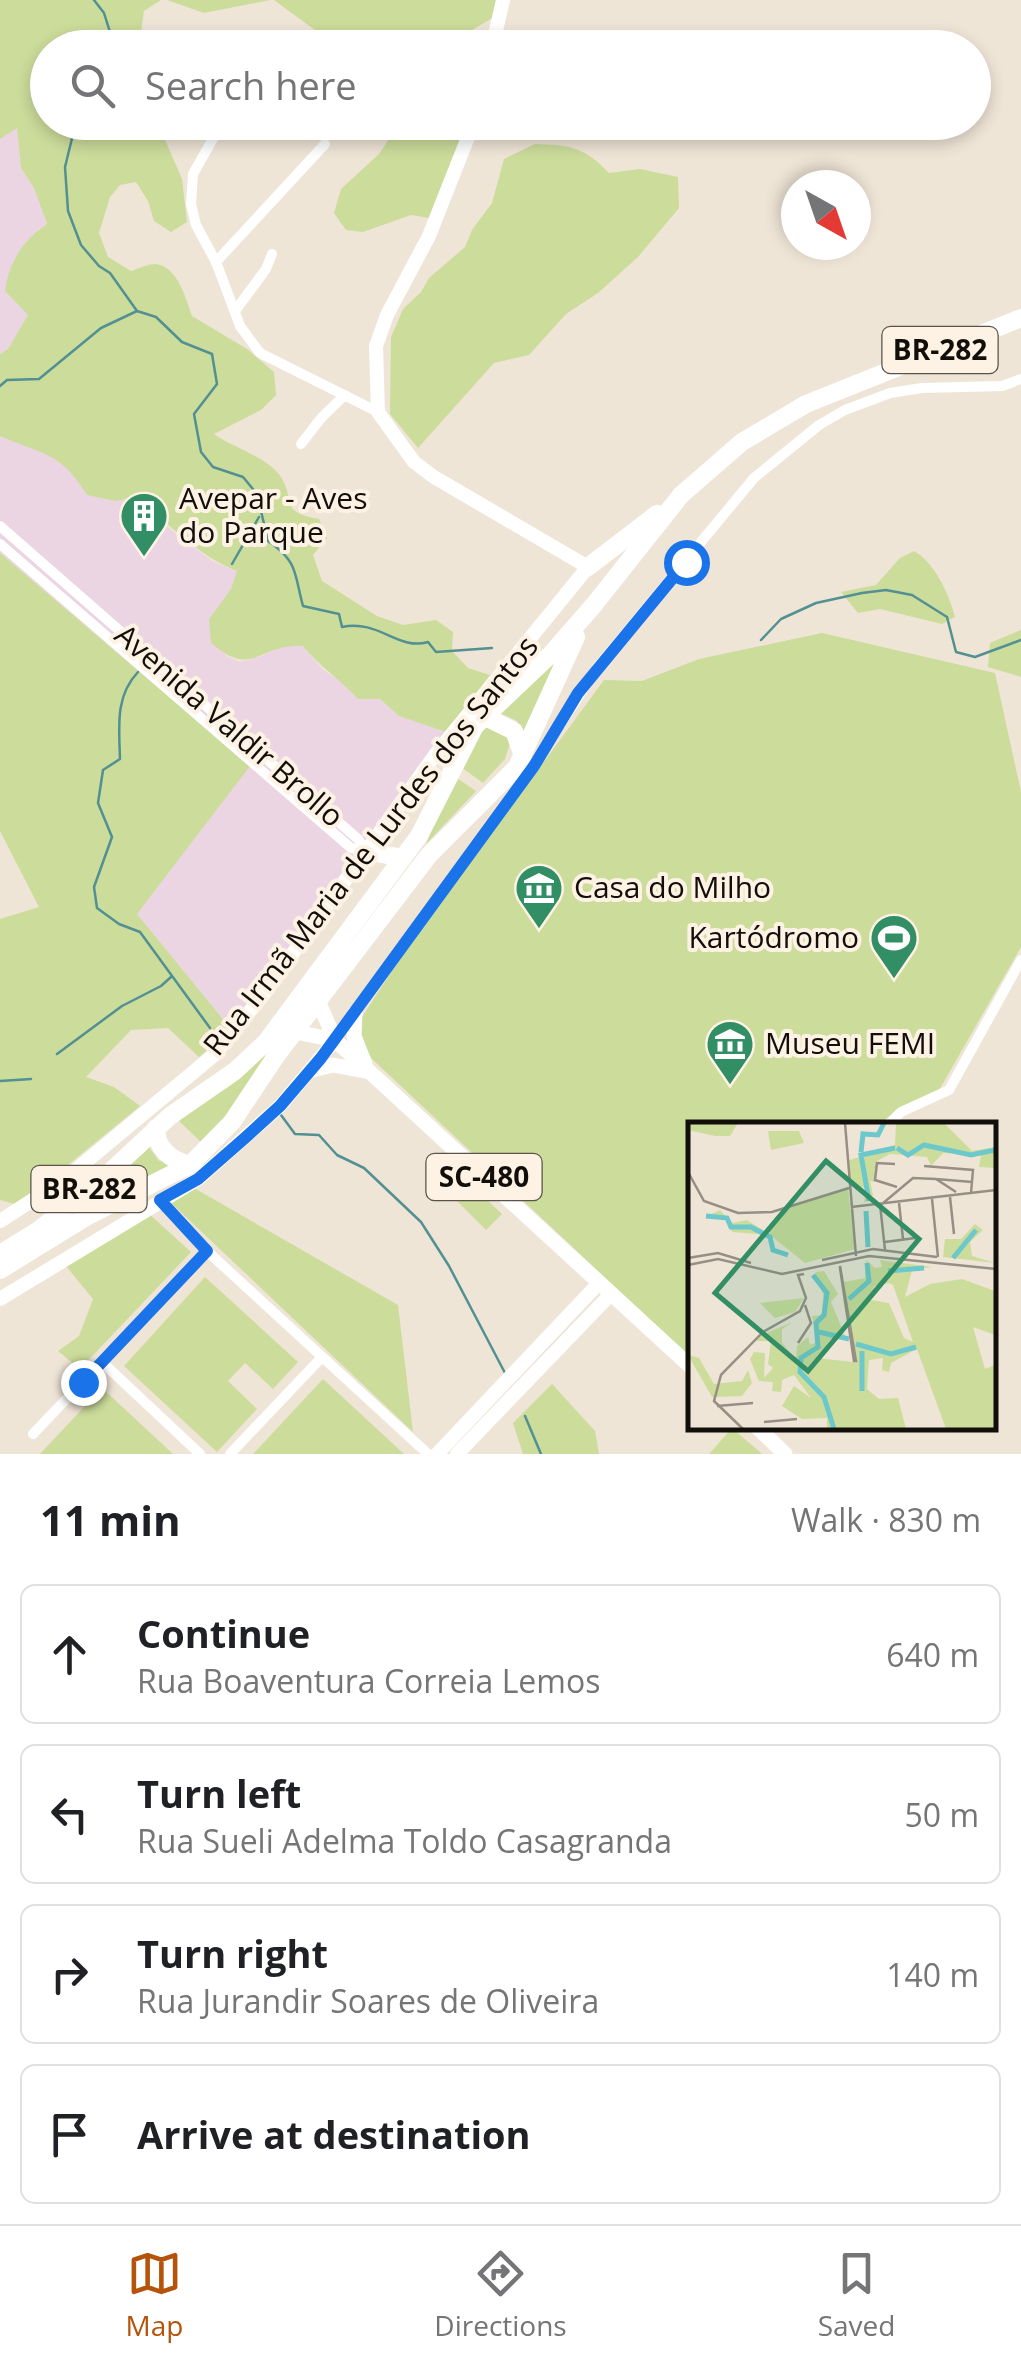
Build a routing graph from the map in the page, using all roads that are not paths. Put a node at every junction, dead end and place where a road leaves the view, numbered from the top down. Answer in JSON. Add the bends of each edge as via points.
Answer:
{"nodes":[{"id":1,"x":504,"y":0,"type":"edge"},
{"id":2,"x":496,"y":30,"type":"edge"},
{"id":3,"x":212,"y":140,"type":"edge"},
{"id":4,"x":470,"y":140,"type":"edge"},
{"id":5,"x":325,"y":144,"type":"dead end"},
{"id":6,"x":272,"y":254,"type":"dead end"},
{"id":7,"x":216,"y":262,"type":"junction"},
{"id":8,"x":235,"y":311,"type":"junction"},
{"id":9,"x":1021,"y":318,"type":"edge"},
{"id":10,"x":1021,"y":379,"type":"edge"},
{"id":11,"x":345,"y":395,"type":"junction"},
{"id":12,"x":378,"y":412,"type":"junction"},
{"id":13,"x":301,"y":444,"type":"dead end"},
{"id":14,"x":681,"y":495,"type":"junction"},
{"id":15,"x":0,"y":526,"type":"edge"},
{"id":16,"x":0,"y":544,"type":"edge"},
{"id":17,"x":588,"y":567,"type":"junction"},
{"id":18,"x":593,"y":606,"type":"junction"},
{"id":19,"x":484,"y":716,"type":"junction"},
{"id":20,"x":524,"y":755,"type":"junction"},
{"id":21,"x":366,"y":851,"type":"junction"},
{"id":22,"x":403,"y":858,"type":"junction"},
{"id":23,"x":388,"y":881,"type":"junction"},
{"id":24,"x":1021,"y":960,"type":"edge"},
{"id":25,"x":319,"y":1003,"type":"junction"},
{"id":26,"x":355,"y":1014,"type":"junction"},
{"id":27,"x":296,"y":1032,"type":"junction"},
{"id":28,"x":335,"y":1040,"type":"junction"},
{"id":29,"x":312,"y":1070,"type":"junction"},
{"id":30,"x":368,"y":1072,"type":"junction"},
{"id":31,"x":891,"y":1122,"type":"edge"},
{"id":32,"x":156,"y":1128,"type":"junction"},
{"id":33,"x":190,"y":1164,"type":"junction"},
{"id":34,"x":160,"y":1200,"type":"junction"},
{"id":35,"x":0,"y":1220,"type":"edge"},
{"id":36,"x":207,"y":1251,"type":"junction"},
{"id":37,"x":0,"y":1254,"type":"edge"},
{"id":38,"x":0,"y":1270,"type":"edge"},
{"id":39,"x":604,"y":1288,"type":"junction"},
{"id":40,"x":0,"y":1299,"type":"edge"},
{"id":41,"x":322,"y":1358,"type":"junction"},
{"id":42,"x":102,"y":1362,"type":"junction"},
{"id":43,"x":688,"y":1363,"type":"edge"},
{"id":44,"x":759,"y":1429,"type":"edge"},
{"id":45,"x":34,"y":1434,"type":"dead end"},
{"id":46,"x":200,"y":1454,"type":"edge"},
{"id":47,"x":230,"y":1454,"type":"edge"},
{"id":48,"x":428,"y":1454,"type":"edge"},
{"id":49,"x":437,"y":1454,"type":"edge"},
{"id":50,"x":457,"y":1454,"type":"edge"},
{"id":51,"x":785,"y":1454,"type":"edge"}],
"edges":[{"from":1,"to":2,"type":"street"},
{"from":3,"to":7,"type":"street","via":[[193,174],[191,204]]},
{"from":4,"to":12,"type":"street","via":[[376,346]]},
{"from":5,"to":7,"type":"street"},
{"from":6,"to":8,"type":"street"},
{"from":7,"to":8,"type":"street"},
{"from":8,"to":11,"type":"street","via":[[260,353]]},
{"from":9,"to":14,"type":"highway","number":"BR-282","via":[[806,404],[742,442]]},
{"from":10,"to":26,"type":"street","via":[[1002,386],[922,388],[844,410],[754,478],[578,693],[534,766]]},
{"from":11,"to":12,"type":"street"},
{"from":11,"to":13,"type":"street"},
{"from":12,"to":17,"type":"street","via":[[414,462],[434,477]]},
{"from":14,"to":17,"type":"highway"},
{"from":14,"to":18,"type":"highway","number":"BR-282"},
{"from":15,"to":21,"type":"street","name":"Avenida Valdir Brollo"},
{"from":16,"to":21,"type":"street","name":"Avenida Valdir Brollo","via":[[351,848]]},
{"from":17,"to":21,"type":"street","name":"Rua Irmã Maria de Lurdes dos Santos","via":[[434,755]]},
{"from":18,"to":19,"type":"highway","number":"BR-282"},
{"from":18,"to":20,"type":"highway","number":"BR-282"},
{"from":19,"to":20,"type":"highway","via":[[509,726]]},
{"from":19,"to":22,"type":"highway","number":"BR-282"},
{"from":20,"to":25,"type":"highway","number":"BR-282","via":[[429,855]]},
{"from":21,"to":22,"type":"highway"},
{"from":21,"to":23,"type":"highway"},
{"from":21,"to":35,"type":"street","name":"Rua Irmã Maria de Lurdes dos Santos","via":[[214,1055],[65,1180]]},
{"from":22,"to":23,"type":"highway","number":"BR-282"},
{"from":23,"to":32,"type":"highway","number":"BR-282","via":[[266,1042]]},
{"from":24,"to":31,"type":"street","via":[[949,1090]]},
{"from":25,"to":27,"type":"highway","number":"BR-282"},
{"from":25,"to":28,"type":"main road","number":"SC-480"},
{"from":26,"to":28,"type":"street"},
{"from":26,"to":30,"type":"main road","via":[[354,1036]]},
{"from":27,"to":28,"type":"main road"},
{"from":27,"to":33,"type":"highway","number":"BR-282","via":[[232,1122]]},
{"from":28,"to":29,"type":"street"},
{"from":28,"to":30,"type":"main road","number":"SC-480"},
{"from":29,"to":30,"type":"main road","via":[[333,1065]]},
{"from":29,"to":34,"type":"street","via":[[218,1162]]},
{"from":30,"to":39,"type":"main road","number":"SC-480"},
{"from":32,"to":33,"type":"highway","via":[[164,1150]]},
{"from":32,"to":37,"type":"highway","number":"BR-282","via":[[73,1203]]},
{"from":33,"to":38,"type":"highway","number":"BR-282"},
{"from":34,"to":36,"type":"street"},
{"from":34,"to":40,"type":"street"},
{"from":36,"to":41,"type":"street"},
{"from":36,"to":42,"type":"street"},
{"from":39,"to":43,"type":"main road","number":"SC-480"},
{"from":39,"to":49,"type":"street"},
{"from":39,"to":50,"type":"street"},
{"from":41,"to":47,"type":"street"},
{"from":41,"to":48,"type":"street"},
{"from":42,"to":45,"type":"street"},
{"from":42,"to":46,"type":"street"},
{"from":44,"to":51,"type":"main road"}]}
